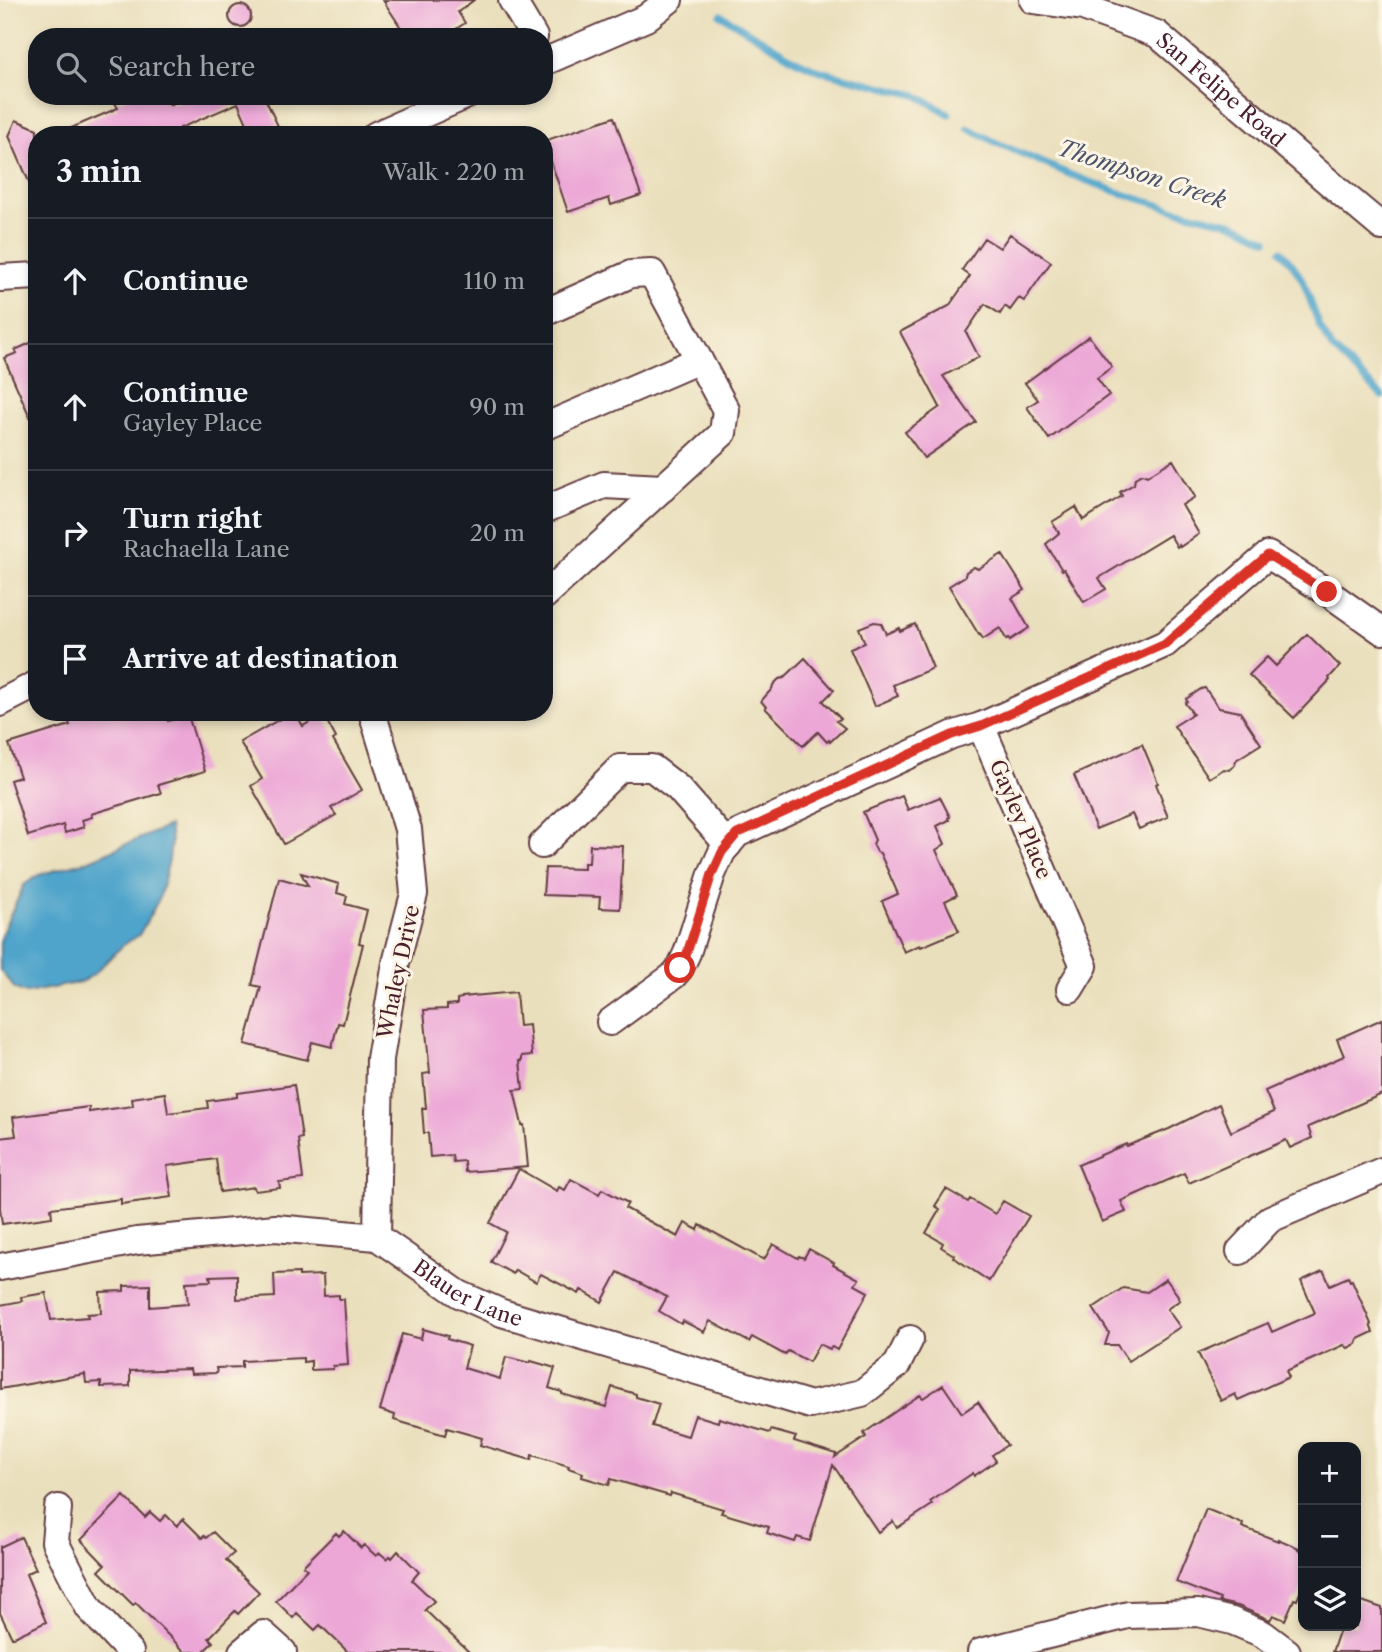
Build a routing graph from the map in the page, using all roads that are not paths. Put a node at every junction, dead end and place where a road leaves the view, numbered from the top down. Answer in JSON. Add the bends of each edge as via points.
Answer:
{"nodes":[{"id":1,"x":512,"y":0,"type":"edge"},
{"id":2,"x":669,"y":0,"type":"edge"},
{"id":3,"x":1033,"y":0,"type":"edge"},
{"id":4,"x":529,"y":28,"type":"edge"},
{"id":5,"x":553,"y":56,"type":"edge"},
{"id":6,"x":444,"y":105,"type":"edge"},
{"id":7,"x":397,"y":126,"type":"edge"},
{"id":8,"x":1382,"y":227,"type":"edge"},
{"id":9,"x":28,"y":276,"type":"edge"},
{"id":10,"x":0,"y":278,"type":"edge"},
{"id":11,"x":553,"y":309,"type":"edge"},
{"id":12,"x":699,"y":360,"type":"junction"},
{"id":13,"x":553,"y":423,"type":"edge"},
{"id":14,"x":663,"y":488,"type":"junction"},
{"id":15,"x":553,"y":506,"type":"edge"},
{"id":16,"x":553,"y":588,"type":"edge"},
{"id":17,"x":1382,"y":631,"type":"edge"},
{"id":18,"x":28,"y":689,"type":"edge"},
{"id":19,"x":0,"y":704,"type":"edge"},
{"id":20,"x":375,"y":721,"type":"edge"},
{"id":21,"x":981,"y":726,"type":"junction"},
{"id":22,"x":542,"y":845,"type":"dead end"},
{"id":23,"x":728,"y":845,"type":"junction"},
{"id":24,"x":1070,"y":989,"type":"dead end"},
{"id":25,"x":610,"y":1022,"type":"dead end"},
{"id":26,"x":1382,"y":1171,"type":"edge"},
{"id":27,"x":377,"y":1237,"type":"junction"},
{"id":28,"x":1240,"y":1251,"type":"dead end"},
{"id":29,"x":0,"y":1267,"type":"edge"},
{"id":30,"x":910,"y":1339,"type":"dead end"},
{"id":31,"x":58,"y":1508,"type":"dead end"},
{"id":32,"x":130,"y":1652,"type":"edge"},
{"id":33,"x":242,"y":1652,"type":"edge"},
{"id":34,"x":283,"y":1652,"type":"edge"},
{"id":35,"x":981,"y":1652,"type":"edge"},
{"id":36,"x":1287,"y":1652,"type":"edge"}],
"edges":[{"from":1,"to":4,"type":"street"},
{"from":2,"to":5,"type":"street","via":[[646,18]]},
{"from":3,"to":8,"type":"street","name":"San Felipe Road","via":[[1083,7],[1157,34]]},
{"from":6,"to":7,"type":"street"},
{"from":9,"to":10,"type":"street"},
{"from":11,"to":12,"type":"street","via":[[631,274],[652,273]]},
{"from":12,"to":13,"type":"street"},
{"from":12,"to":14,"type":"street","via":[[726,410],[723,433]]},
{"from":14,"to":15,"type":"street","via":[[604,485]]},
{"from":14,"to":16,"type":"street"},
{"from":17,"to":21,"type":"street","via":[[1268,555],[1165,644]]},
{"from":18,"to":19,"type":"street"},
{"from":20,"to":27,"type":"street","name":"Whaley Drive","via":[[408,829],[414,894],[396,963],[380,1059]]},
{"from":21,"to":23,"type":"street","via":[[777,815],[737,834]]},
{"from":21,"to":24,"type":"street","name":"Gayley Place","via":[[1084,966]]},
{"from":22,"to":23,"type":"street","via":[[620,768],[652,768],[678,788]]},
{"from":23,"to":25,"type":"street","via":[[712,874],[680,968]]},
{"from":26,"to":28,"type":"street","via":[[1270,1219]]},
{"from":27,"to":29,"type":"street","name":"Blauer Lane","via":[[275,1228],[137,1241]]},
{"from":27,"to":30,"type":"street","name":"Blauer Lane","via":[[459,1294],[502,1313],[811,1405],[862,1394],[897,1365]]},
{"from":31,"to":32,"type":"street","via":[[55,1542],[89,1608]]},
{"from":33,"to":34,"type":"street","via":[[262,1634]]},
{"from":35,"to":36,"type":"street","via":[[1128,1615],[1198,1613],[1263,1634]]}]}
